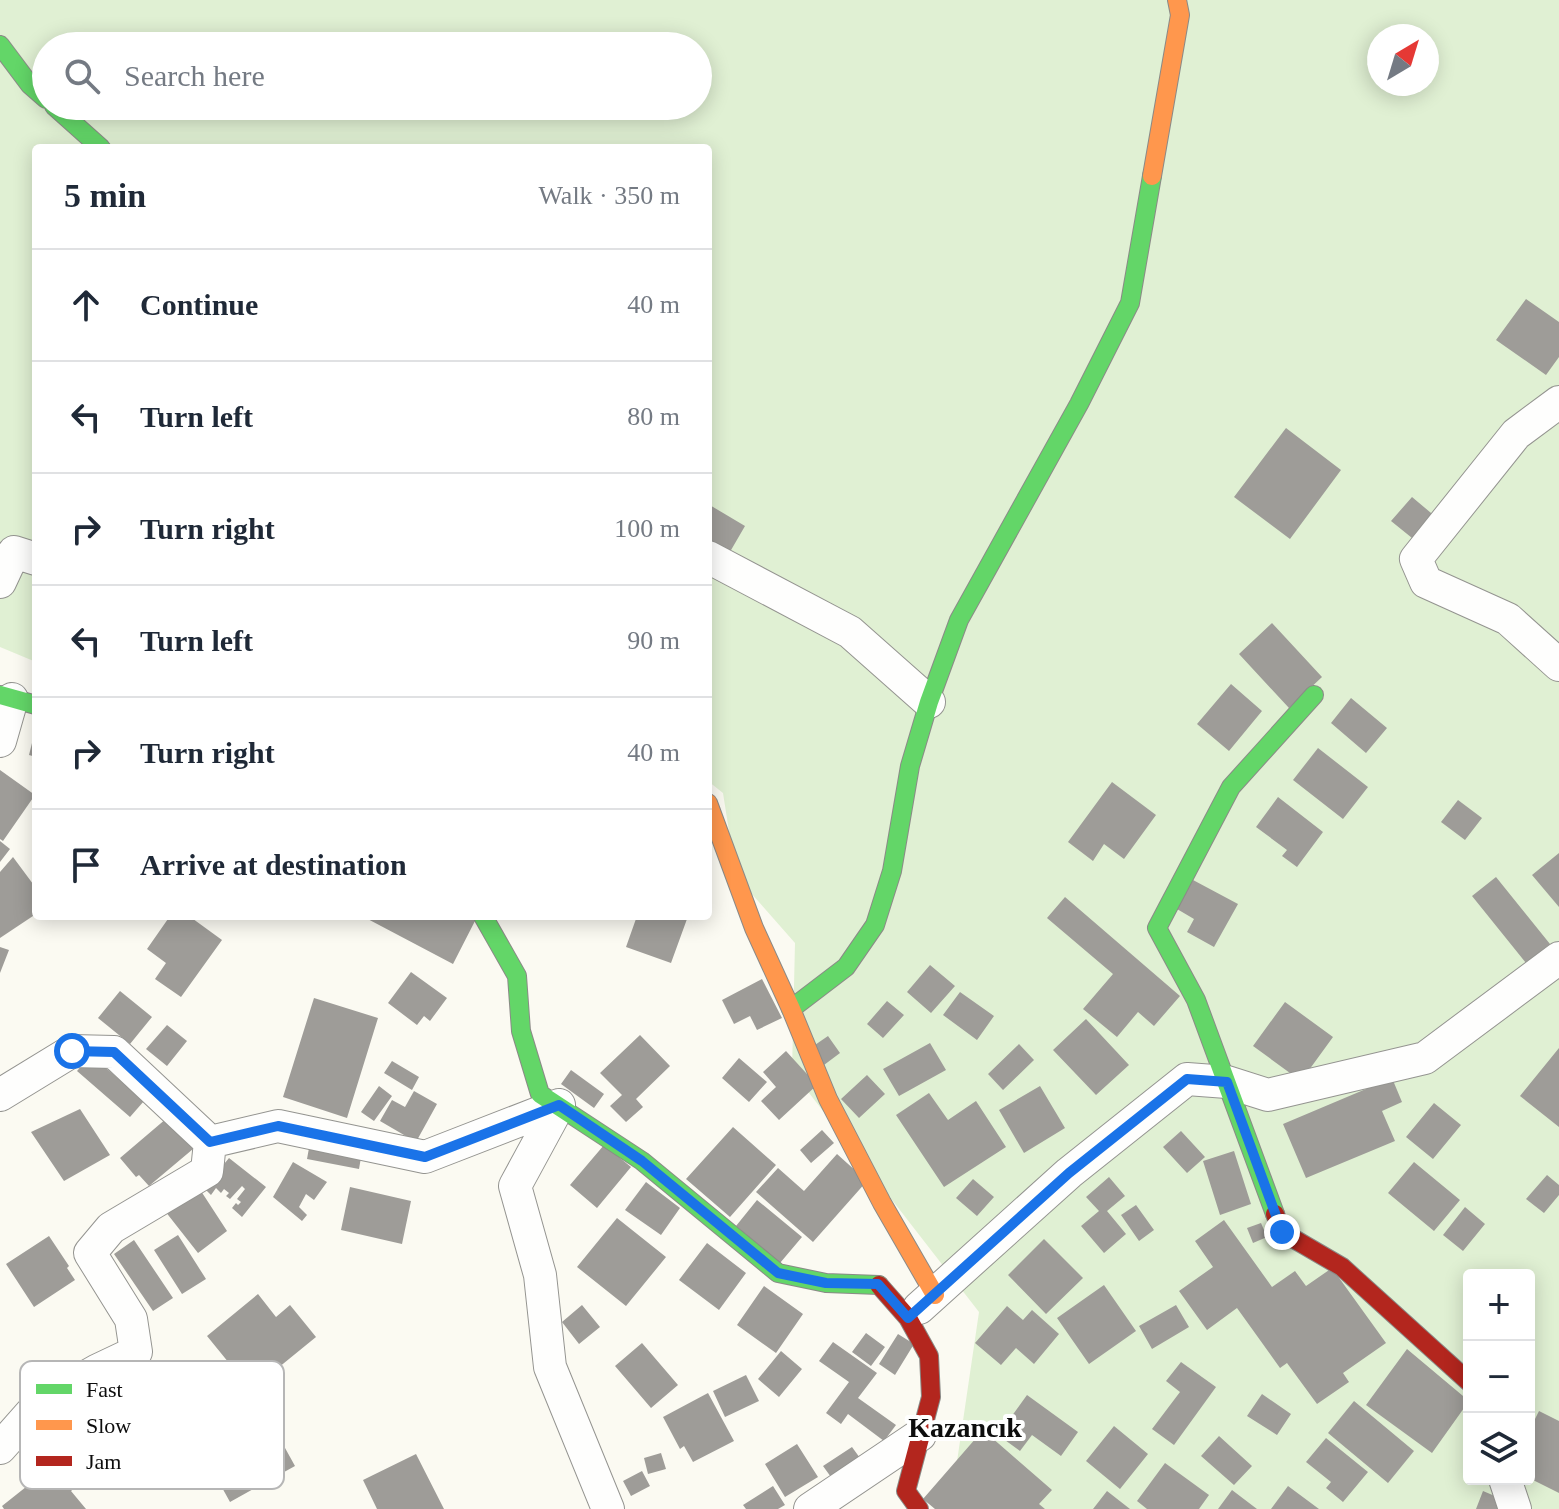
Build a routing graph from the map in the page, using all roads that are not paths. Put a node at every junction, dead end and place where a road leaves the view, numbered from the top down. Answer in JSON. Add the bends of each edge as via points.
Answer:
{"nodes":[{"id":1,"x":1177,"y":0,"type":"edge"},
{"id":2,"x":0,"y":45,"type":"edge"},
{"id":3,"x":32,"y":87,"type":"edge"},
{"id":4,"x":70,"y":120,"type":"edge"},
{"id":5,"x":97,"y":144,"type":"edge"},
{"id":6,"x":1559,"y":402,"type":"edge"},
{"id":7,"x":32,"y":558,"type":"edge"},
{"id":8,"x":712,"y":559,"type":"edge"},
{"id":9,"x":0,"y":582,"type":"edge"},
{"id":10,"x":1559,"y":665,"type":"edge"},
{"id":11,"x":1314,"y":695,"type":"dead end"},
{"id":12,"x":16,"y":700,"type":"edge"},
{"id":13,"x":929,"y":702,"type":"junction"},
{"id":14,"x":0,"y":741,"type":"edge"},
{"id":15,"x":712,"y":814,"type":"edge"},
{"id":16,"x":485,"y":920,"type":"edge"},
{"id":17,"x":1559,"y":958,"type":"edge"},
{"id":18,"x":791,"y":1009,"type":"junction"},
{"id":19,"x":1227,"y":1082,"type":"junction"},
{"id":20,"x":0,"y":1095,"type":"edge"},
{"id":21,"x":559,"y":1105,"type":"junction"},
{"id":22,"x":210,"y":1142,"type":"junction"},
{"id":23,"x":935,"y":1295,"type":"junction"},
{"id":24,"x":908,"y":1318,"type":"junction"},
{"id":25,"x":117,"y":1361,"type":"edge"},
{"id":26,"x":1463,"y":1377,"type":"edge"},
{"id":27,"x":20,"y":1426,"type":"edge"},
{"id":28,"x":920,"y":1435,"type":"junction"},
{"id":29,"x":0,"y":1448,"type":"edge"},
{"id":30,"x":1507,"y":1485,"type":"edge"},
{"id":31,"x":608,"y":1509,"type":"edge"},
{"id":32,"x":810,"y":1509,"type":"edge"},
{"id":33,"x":919,"y":1509,"type":"edge"},
{"id":34,"x":1515,"y":1509,"type":"edge"}],
"edges":[{"from":1,"to":13,"type":"street","via":[[1180,15],[1130,303],[959,620]]},
{"from":2,"to":3,"type":"street"},
{"from":4,"to":5,"type":"street"},
{"from":6,"to":10,"type":"street","via":[[1516,434],[1416,559],[1426,582],[1508,619]]},
{"from":7,"to":9,"type":"street","via":[[14,552]]},
{"from":8,"to":13,"type":"street","via":[[850,632]]},
{"from":11,"to":19,"type":"street","via":[[1231,787],[1157,928],[1196,1000]]},
{"from":12,"to":14,"type":"street"},
{"from":13,"to":18,"type":"street","via":[[875,925],[846,967]]},
{"from":15,"to":18,"type":"street"},
{"from":16,"to":21,"type":"street","via":[[517,976],[521,1031],[540,1094]]},
{"from":17,"to":19,"type":"street","via":[[1425,1058],[1268,1095]]},
{"from":18,"to":23,"type":"street","via":[[828,1099]]},
{"from":19,"to":23,"type":"street","via":[[1187,1079],[1069,1173]]},
{"from":19,"to":26,"type":"street","via":[[1282,1232],[1342,1267]]},
{"from":20,"to":22,"type":"street","via":[[72,1051],[114,1052]]},
{"from":21,"to":22,"type":"street","via":[[425,1157],[278,1126]]},
{"from":21,"to":24,"type":"street","via":[[642,1161],[778,1273],[826,1283],[878,1284]]},
{"from":21,"to":31,"type":"street","via":[[515,1186],[540,1275],[550,1367]]},
{"from":22,"to":25,"type":"street","via":[[207,1171],[111,1228],[90,1253],[131,1319],[136,1352]]},
{"from":23,"to":24,"type":"street"},
{"from":24,"to":28,"type":"street","via":[[929,1356],[931,1397]]},
{"from":27,"to":29,"type":"street"},
{"from":28,"to":32,"type":"street"},
{"from":28,"to":33,"type":"street","via":[[906,1491]]},
{"from":30,"to":34,"type":"street"}]}
